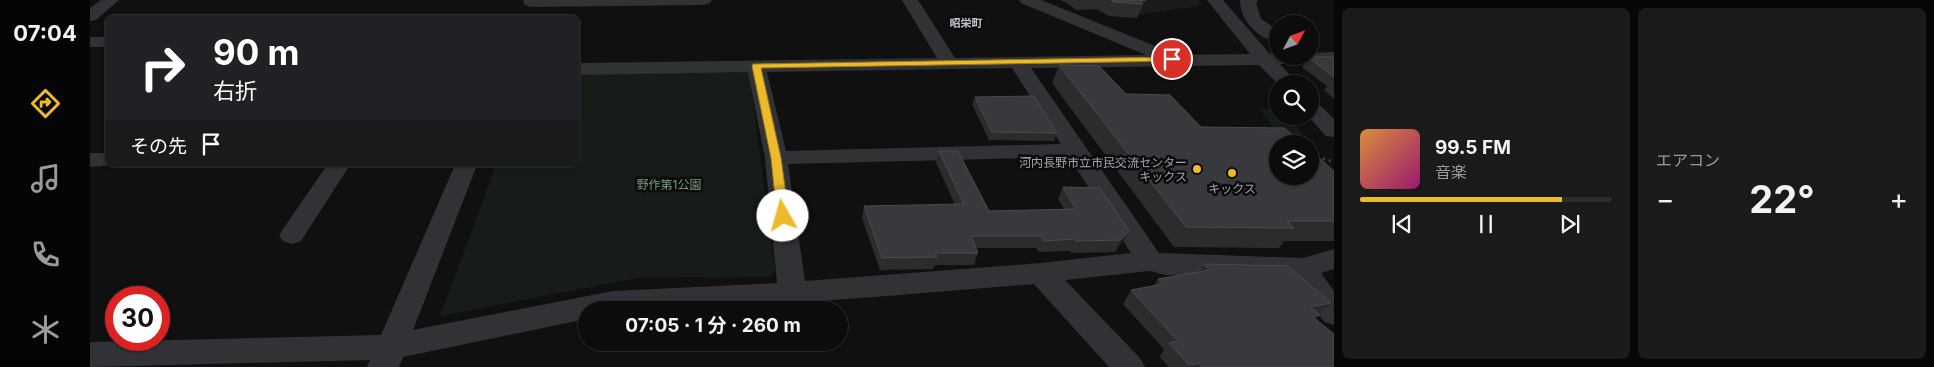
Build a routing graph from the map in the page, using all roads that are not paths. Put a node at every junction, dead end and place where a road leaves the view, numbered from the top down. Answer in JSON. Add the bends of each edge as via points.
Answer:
{"nodes":[{"id":1,"x":111,"y":0,"type":"edge"},
{"id":2,"x":704,"y":0,"type":"edge"},
{"id":3,"x":910,"y":0,"type":"edge"},
{"id":4,"x":1027,"y":0,"type":"edge"},
{"id":5,"x":1215,"y":0,"type":"edge"},
{"id":6,"x":1250,"y":0,"type":"edge"},
{"id":7,"x":529,"y":7,"type":"edge"},
{"id":8,"x":90,"y":16,"type":"edge"},
{"id":9,"x":1269,"y":32,"type":"edge"},
{"id":10,"x":90,"y":42,"type":"edge"},
{"id":11,"x":105,"y":42,"type":"edge"},
{"id":12,"x":1319,"y":57,"type":"edge"},
{"id":13,"x":1334,"y":58,"type":"edge"},
{"id":14,"x":1172,"y":59,"type":"junction"},
{"id":15,"x":1265,"y":60,"type":"junction"},
{"id":16,"x":1269,"y":60,"type":"edge"},
{"id":17,"x":1018,"y":63,"type":"junction"},
{"id":18,"x":950,"y":64,"type":"junction"},
{"id":19,"x":756,"y":66,"type":"junction"},
{"id":20,"x":580,"y":70,"type":"edge"},
{"id":21,"x":1279,"y":75,"type":"edge"},
{"id":22,"x":1319,"y":115,"type":"edge"},
{"id":23,"x":1334,"y":131,"type":"edge"},
{"id":24,"x":1074,"y":150,"type":"junction"},
{"id":25,"x":776,"y":158,"type":"junction"},
{"id":26,"x":90,"y":160,"type":"edge"},
{"id":27,"x":105,"y":160,"type":"edge"},
{"id":28,"x":338,"y":167,"type":"edge"},
{"id":29,"x":465,"y":167,"type":"edge"},
{"id":30,"x":292,"y":235,"type":"dead end"},
{"id":31,"x":1334,"y":259,"type":"edge"},
{"id":32,"x":1150,"y":261,"type":"junction"},
{"id":33,"x":1303,"y":268,"type":"junction"},
{"id":34,"x":1041,"y":273,"type":"junction"},
{"id":35,"x":792,"y":293,"type":"junction"},
{"id":36,"x":1334,"y":314,"type":"edge"},
{"id":37,"x":90,"y":355,"type":"edge"},
{"id":38,"x":387,"y":357,"type":"edge"},
{"id":39,"x":1129,"y":367,"type":"edge"}],
"edges":[{"from":1,"to":8,"type":"street"},
{"from":2,"to":7,"type":"street"},
{"from":3,"to":18,"type":"street"},
{"from":4,"to":14,"type":"street"},
{"from":5,"to":15,"type":"street"},
{"from":6,"to":9,"type":"street","via":[[1247,1],[1253,20]]},
{"from":10,"to":11,"type":"street"},
{"from":12,"to":13,"type":"street"},
{"from":14,"to":15,"type":"street"},
{"from":14,"to":17,"type":"street"},
{"from":15,"to":16,"type":"street"},
{"from":15,"to":21,"type":"street"},
{"from":17,"to":18,"type":"street"},
{"from":17,"to":24,"type":"street"},
{"from":18,"to":19,"type":"street"},
{"from":19,"to":20,"type":"street"},
{"from":19,"to":25,"type":"street"},
{"from":22,"to":23,"type":"street"},
{"from":24,"to":25,"type":"street"},
{"from":24,"to":32,"type":"street"},
{"from":25,"to":35,"type":"street"},
{"from":26,"to":27,"type":"street"},
{"from":28,"to":30,"type":"street"},
{"from":29,"to":38,"type":"street"},
{"from":31,"to":33,"type":"street"},
{"from":32,"to":33,"type":"street","via":[[1166,265]]},
{"from":32,"to":34,"type":"street"},
{"from":33,"to":36,"type":"street"},
{"from":34,"to":35,"type":"street"},
{"from":34,"to":39,"type":"street"},
{"from":35,"to":38,"type":"street","via":[[613,302]]},
{"from":37,"to":38,"type":"street"}]}
